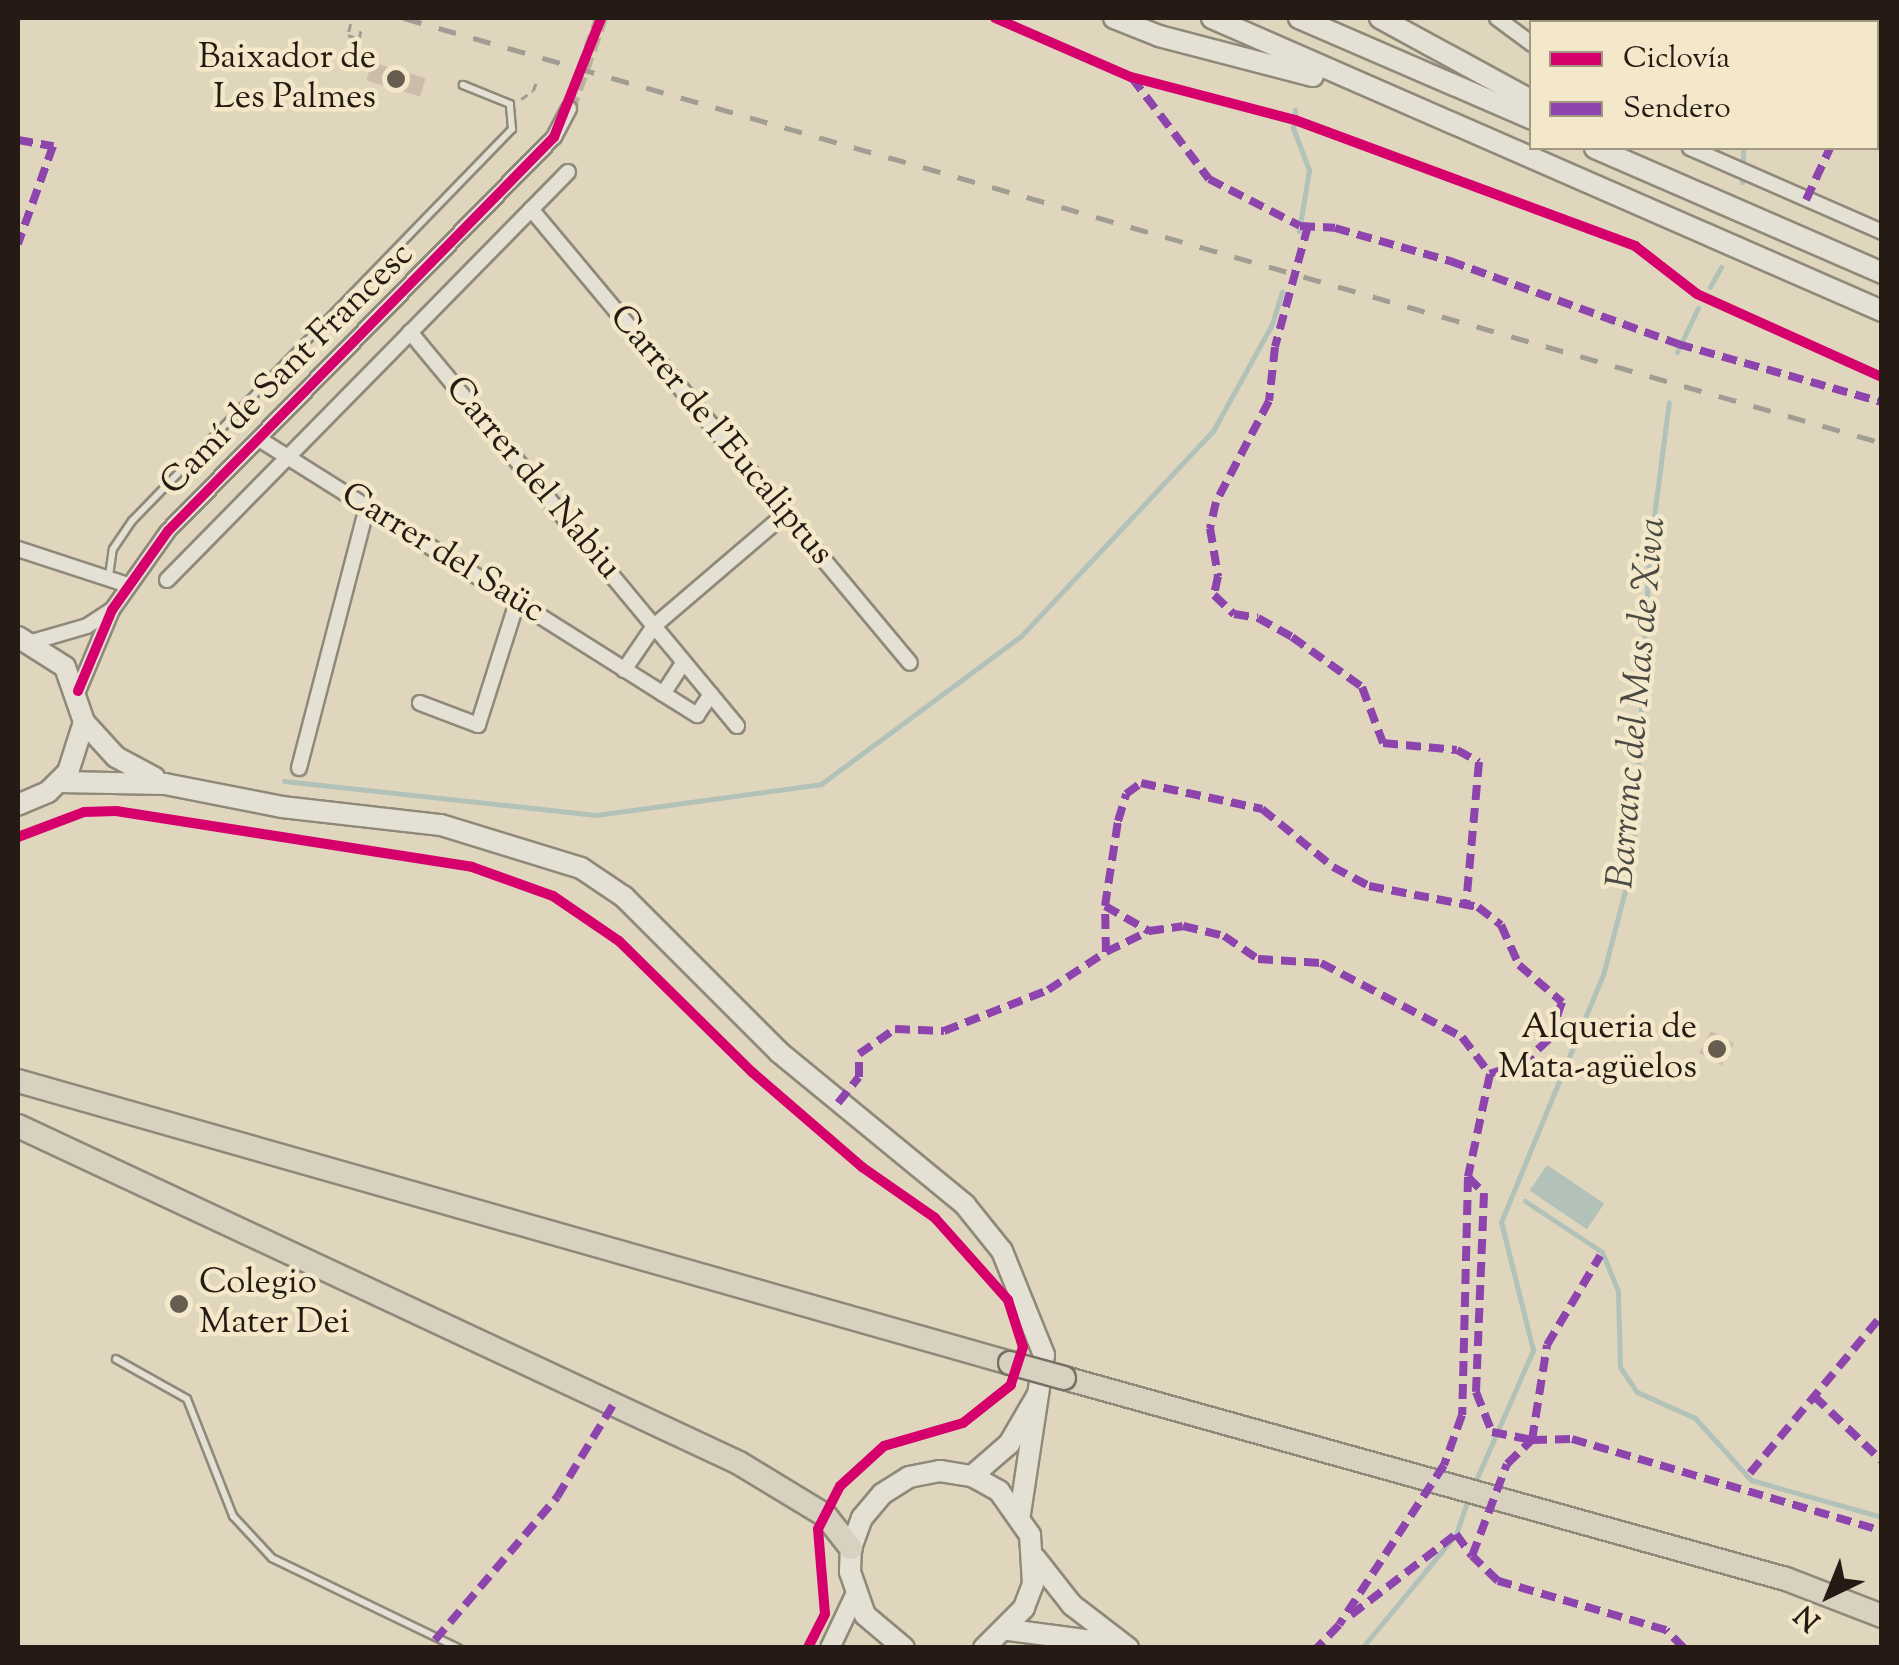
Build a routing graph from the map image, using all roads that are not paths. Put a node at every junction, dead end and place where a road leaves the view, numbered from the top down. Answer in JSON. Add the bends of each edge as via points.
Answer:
{"nodes":[{"id":1,"x":1114,"y":18,"type":"edge"},
{"id":2,"x":1212,"y":18,"type":"edge"},
{"id":3,"x":1299,"y":18,"type":"edge"},
{"id":4,"x":1380,"y":18,"type":"edge"},
{"id":5,"x":1497,"y":18,"type":"edge"},
{"id":6,"x":1529,"y":42,"type":"edge"},
{"id":7,"x":463,"y":84,"type":"dead end"},
{"id":8,"x":1529,"y":99,"type":"edge"},
{"id":9,"x":569,"y":109,"type":"tunnel mouth"},
{"id":10,"x":1529,"y":119,"type":"edge"},
{"id":11,"x":1601,"y":150,"type":"edge"},
{"id":12,"x":1630,"y":150,"type":"edge"},
{"id":13,"x":1695,"y":150,"type":"edge"},
{"id":14,"x":568,"y":172,"type":"dead end"},
{"id":15,"x":531,"y":210,"type":"junction"},
{"id":16,"x":1668,"y":219,"type":"junction"},
{"id":17,"x":1882,"y":232,"type":"edge"},
{"id":18,"x":1882,"y":272,"type":"edge"},
{"id":19,"x":1882,"y":310,"type":"edge"},
{"id":20,"x":410,"y":332,"type":"junction"},
{"id":21,"x":259,"y":439,"type":"junction"},
{"id":22,"x":288,"y":457,"type":"junction"},
{"id":23,"x":367,"y":507,"type":"junction"},
{"id":24,"x":786,"y":514,"type":"junction"},
{"id":25,"x":18,"y":549,"type":"edge"},
{"id":26,"x":108,"y":577,"type":"junction"},
{"id":27,"x":167,"y":580,"type":"dead end"},
{"id":28,"x":128,"y":585,"type":"junction"},
{"id":29,"x":517,"y":602,"type":"junction"},
{"id":30,"x":112,"y":610,"type":"junction"},
{"id":31,"x":654,"y":626,"type":"junction"},
{"id":32,"x":25,"y":640,"type":"edge"},
{"id":33,"x":684,"y":662,"type":"junction"},
{"id":34,"x":910,"y":663,"type":"dead end"},
{"id":35,"x":624,"y":670,"type":"junction"},
{"id":36,"x":78,"y":691,"type":"junction"},
{"id":37,"x":663,"y":694,"type":"junction"},
{"id":38,"x":710,"y":694,"type":"junction"},
{"id":39,"x":420,"y":703,"type":"dead end"},
{"id":40,"x":84,"y":722,"type":"junction"},
{"id":41,"x":737,"y":726,"type":"dead end"},
{"id":42,"x":298,"y":768,"type":"dead end"},
{"id":43,"x":59,"y":782,"type":"junction"},
{"id":44,"x":165,"y":784,"type":"junction"},
{"id":45,"x":18,"y":806,"type":"edge"},
{"id":46,"x":18,"y":1081,"type":"edge"},
{"id":47,"x":18,"y":1126,"type":"edge"},
{"id":48,"x":116,"y":1358,"type":"dead end"},
{"id":49,"x":1054,"y":1382,"type":"junction"},
{"id":50,"x":972,"y":1476,"type":"junction"},
{"id":51,"x":1020,"y":1514,"type":"junction"},
{"id":52,"x":851,"y":1548,"type":"junction"},
{"id":53,"x":1035,"y":1558,"type":"junction"},
{"id":54,"x":855,"y":1595,"type":"junction"},
{"id":55,"x":1882,"y":1616,"type":"edge"},
{"id":56,"x":1008,"y":1630,"type":"junction"},
{"id":57,"x":1125,"y":1646,"type":"edge"},
{"id":58,"x":897,"y":1647,"type":"edge"},
{"id":59,"x":458,"y":1648,"type":"edge"},
{"id":60,"x":830,"y":1648,"type":"edge"},
{"id":61,"x":984,"y":1648,"type":"edge"}],
"edges":[{"from":1,"to":16,"type":"main road","via":[[1159,36],[1297,69]]},
{"from":2,"to":16,"type":"main road"},
{"from":3,"to":10,"type":"main road"},
{"from":4,"to":8,"type":"main road"},
{"from":5,"to":6,"type":"street"},
{"from":7,"to":26,"type":"lane","via":[[510,104],[514,121],[502,142],[132,521],[113,549]]},
{"from":9,"to":21,"type":"street","name":"Camí de Sant Francesc","via":[[554,137]]},
{"from":11,"to":18,"type":"main road"},
{"from":12,"to":18,"type":"main road"},
{"from":13,"to":17,"type":"street"},
{"from":14,"to":15,"type":"street","name":"Camí de Sant Francesc"},
{"from":15,"to":20,"type":"street","name":"Camí de Sant Francesc"},
{"from":15,"to":24,"type":"street","name":"Carrer de l'Eucaliptus"},
{"from":16,"to":19,"type":"main road"},
{"from":20,"to":22,"type":"street","name":"Camí de Sant Francesc"},
{"from":20,"to":31,"type":"street","name":"Carrer del Nabiu"},
{"from":21,"to":22,"type":"street","name":"Carrer del Saüc"},
{"from":21,"to":28,"type":"street","name":"Camí de Sant Francesc","via":[[189,508]]},
{"from":22,"to":23,"type":"street","name":"Carrer del Saüc"},
{"from":22,"to":27,"type":"street","name":"Camí de Sant Francesc"},
{"from":23,"to":29,"type":"street","name":"Carrer del Saüc"},
{"from":23,"to":42,"type":"street"},
{"from":24,"to":31,"type":"street"},
{"from":24,"to":34,"type":"street","name":"Carrer de l'Eucaliptus"},
{"from":25,"to":26,"type":"street"},
{"from":26,"to":28,"type":"street"},
{"from":28,"to":30,"type":"street","name":"Camí de Sant Francesc"},
{"from":29,"to":35,"type":"street","name":"Carrer del Saüc"},
{"from":29,"to":39,"type":"street","via":[[478,724]]},
{"from":30,"to":32,"type":"street","via":[[87,626]]},
{"from":30,"to":36,"type":"street","name":"Camí de Sant Francesc"},
{"from":31,"to":33,"type":"street","name":"Carrer del Nabiu"},
{"from":31,"to":35,"type":"street"},
{"from":32,"to":36,"type":"main road","via":[[65,667]]},
{"from":33,"to":37,"type":"street"},
{"from":33,"to":38,"type":"street","name":"Carrer del Nabiu"},
{"from":35,"to":37,"type":"street","name":"Carrer del Saüc"},
{"from":36,"to":40,"type":"main road"},
{"from":37,"to":38,"type":"street","name":"Carrer del Saüc","via":[[697,716]]},
{"from":38,"to":41,"type":"street","name":"Carrer del Nabiu"},
{"from":40,"to":43,"type":"main road","via":[[80,748]]},
{"from":40,"to":44,"type":"main road","via":[[116,757]]},
{"from":43,"to":44,"type":"main road"},
{"from":43,"to":45,"type":"main road"},
{"from":44,"to":49,"type":"main road","via":[[282,808],[442,825],[581,868],[624,897],[778,1052],[965,1205],[1002,1251]]},
{"from":46,"to":49,"type":"highway","bridge":true,"via":[[1010,1362]]},
{"from":47,"to":52,"type":"highway","via":[[739,1464],[825,1515]]},
{"from":48,"to":59,"type":"lane","via":[[187,1400],[232,1516],[272,1558]]},
{"from":49,"to":50,"type":"main road","via":[[1009,1444]]},
{"from":49,"to":51,"type":"main road"},
{"from":49,"to":55,"type":"highway","via":[[1512,1501],[1786,1579]]},
{"from":50,"to":51,"type":"main road"},
{"from":50,"to":52,"type":"main road","via":[[940,1472],[896,1486],[862,1518]]},
{"from":51,"to":53,"type":"main road"},
{"from":52,"to":54,"type":"main road"},
{"from":53,"to":56,"type":"main road","via":[[1033,1584]]},
{"from":53,"to":57,"type":"main road","via":[[1072,1605]]},
{"from":54,"to":58,"type":"main road"},
{"from":54,"to":60,"type":"street"},
{"from":56,"to":57,"type":"main road"},
{"from":56,"to":61,"type":"main road"}]}
